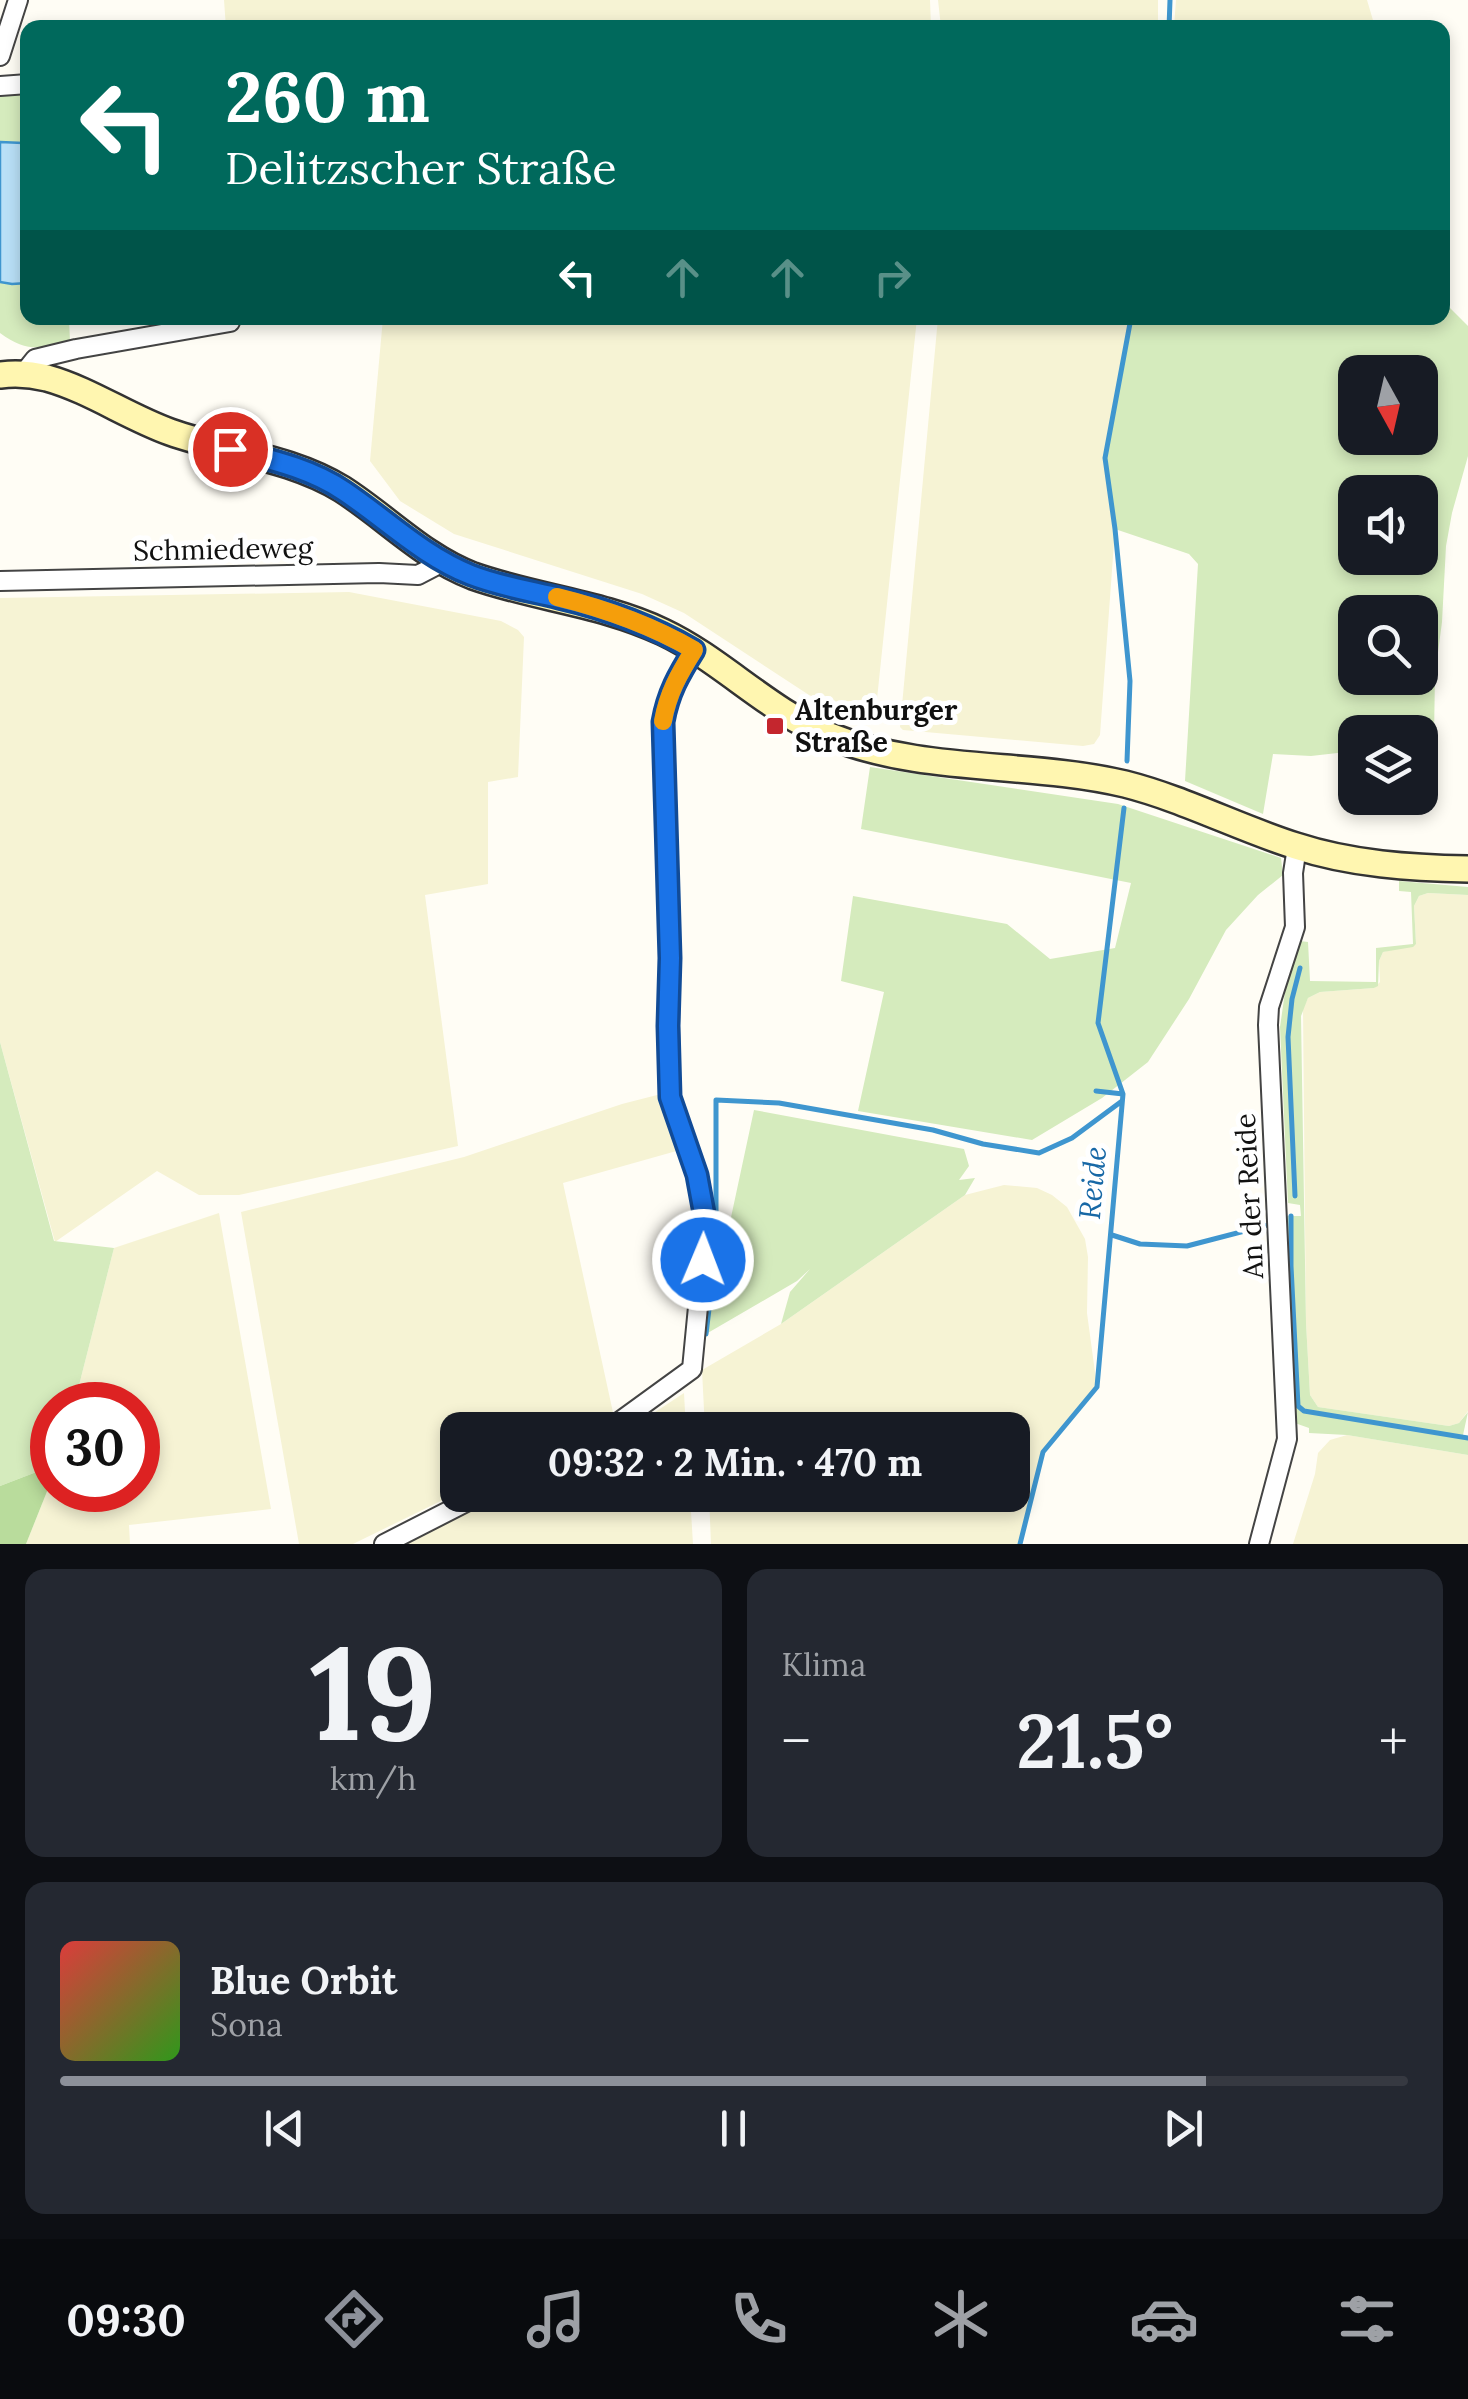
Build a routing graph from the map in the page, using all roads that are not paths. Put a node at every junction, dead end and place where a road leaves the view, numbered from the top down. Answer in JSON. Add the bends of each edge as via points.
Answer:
{"nodes":[{"id":1,"x":18,"y":0,"type":"edge"},
{"id":2,"x":0,"y":56,"type":"edge"},
{"id":3,"x":213,"y":325,"type":"edge"},
{"id":4,"x":7,"y":373,"type":"edge"},
{"id":5,"x":444,"y":562,"type":"junction"},
{"id":6,"x":0,"y":581,"type":"edge"},
{"id":7,"x":694,"y":650,"type":"junction"},
{"id":8,"x":1297,"y":847,"type":"junction"},
{"id":9,"x":1468,"y":869,"type":"edge"},
{"id":10,"x":632,"y":1412,"type":"edge"},
{"id":11,"x":447,"y":1512,"type":"edge"},
{"id":12,"x":384,"y":1544,"type":"edge"},
{"id":13,"x":1259,"y":1544,"type":"edge"}],
"edges":[{"from":1,"to":2,"type":"street"},
{"from":3,"to":4,"type":"street","via":[[76,349]]},
{"from":4,"to":5,"type":"main road","via":[[45,378],[167,431],[311,472]]},
{"from":5,"to":6,"type":"street","name":"Schmiedeweg","via":[[418,575]]},
{"from":5,"to":7,"type":"main road","via":[[531,593],[608,610]]},
{"from":7,"to":8,"type":"main road","via":[[782,712],[854,746],[1125,784]]},
{"from":7,"to":10,"type":"street","via":[[674,680],[663,722],[668,1026],[670,1097],[706,1224],[692,1368]]},
{"from":8,"to":9,"type":"main road","via":[[1364,861]]},
{"from":8,"to":13,"type":"street","name":"An der Reide","via":[[1295,927],[1268,1025],[1287,1439]]},
{"from":11,"to":12,"type":"street"}]}
